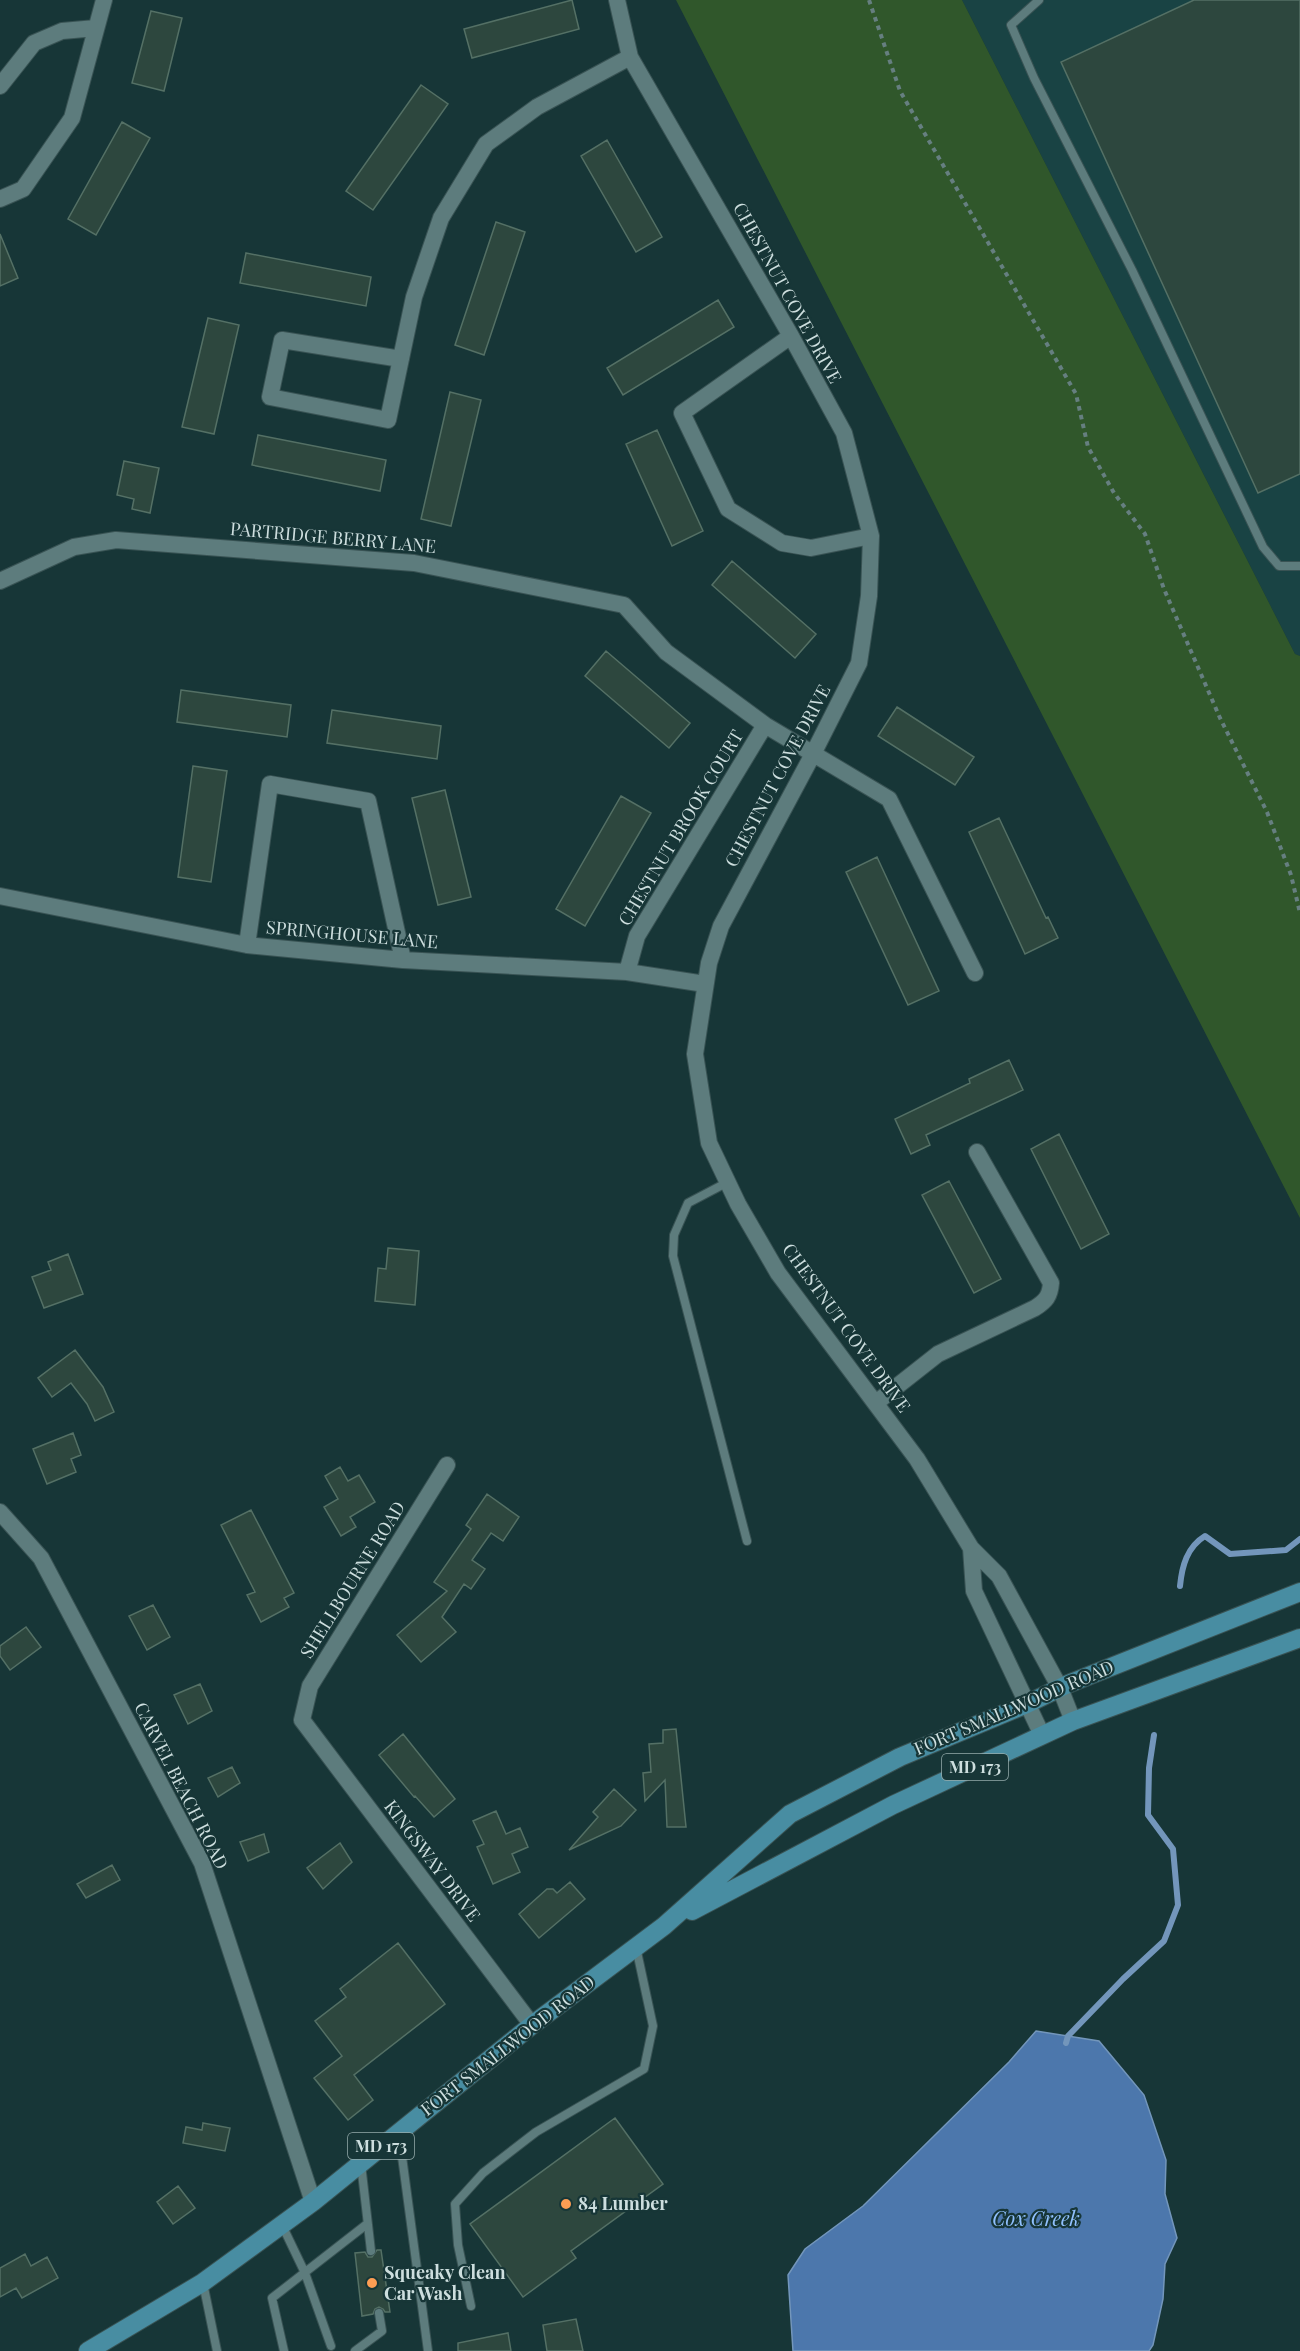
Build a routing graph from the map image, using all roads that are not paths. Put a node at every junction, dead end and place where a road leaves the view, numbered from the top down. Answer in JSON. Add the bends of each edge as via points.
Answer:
{"nodes":[{"id":1,"x":104,"y":0,"type":"edge"},
{"id":2,"x":616,"y":0,"type":"edge"},
{"id":3,"x":1039,"y":0,"type":"edge"},
{"id":4,"x":96,"y":28,"type":"junction"},
{"id":5,"x":630,"y":57,"type":"junction"},
{"id":6,"x":0,"y":86,"type":"edge"},
{"id":7,"x":0,"y":199,"type":"edge"},
{"id":8,"x":791,"y":336,"type":"junction"},
{"id":9,"x":401,"y":358,"type":"junction"},
{"id":10,"x":870,"y":536,"type":"junction"},
{"id":11,"x":1300,"y":566,"type":"edge"},
{"id":12,"x":0,"y":581,"type":"edge"},
{"id":13,"x":765,"y":725,"type":"junction"},
{"id":14,"x":813,"y":754,"type":"junction"},
{"id":15,"x":0,"y":896,"type":"edge"},
{"id":16,"x":247,"y":945,"type":"junction"},
{"id":17,"x":403,"y":960,"type":"junction"},
{"id":18,"x":627,"y":972,"type":"junction"},
{"id":19,"x":975,"y":974,"type":"dead end"},
{"id":20,"x":705,"y":984,"type":"junction"},
{"id":21,"x":977,"y":1152,"type":"dead end"},
{"id":22,"x":728,"y":1182,"type":"junction"},
{"id":23,"x":877,"y":1402,"type":"junction"},
{"id":24,"x":447,"y":1465,"type":"dead end"},
{"id":25,"x":0,"y":1512,"type":"edge"},
{"id":26,"x":747,"y":1542,"type":"dead end"},
{"id":27,"x":971,"y":1548,"type":"junction"},
{"id":28,"x":1300,"y":1592,"type":"edge"},
{"id":29,"x":1300,"y":1638,"type":"edge"},
{"id":30,"x":1060,"y":1688,"type":"junction"},
{"id":31,"x":1027,"y":1704,"type":"junction"},
{"id":32,"x":302,"y":1720,"type":"joint"},
{"id":33,"x":1074,"y":1721,"type":"junction"},
{"id":34,"x":1042,"y":1735,"type":"junction"},
{"id":35,"x":664,"y":1926,"type":"junction"},
{"id":36,"x":636,"y":1946,"type":"junction"},
{"id":37,"x":532,"y":2025,"type":"junction"},
{"id":38,"x":399,"y":2132,"type":"junction"},
{"id":39,"x":361,"y":2164,"type":"junction"},
{"id":40,"x":313,"y":2202,"type":"junction"},
{"id":41,"x":367,"y":2224,"type":"junction"},
{"id":42,"x":282,"y":2225,"type":"junction"},
{"id":43,"x":371,"y":2251,"type":"dead end"},
{"id":44,"x":305,"y":2273,"type":"junction"},
{"id":45,"x":202,"y":2283,"type":"junction"},
{"id":46,"x":471,"y":2307,"type":"dead end"},
{"id":47,"x":379,"y":2313,"type":"dead end"},
{"id":48,"x":331,"y":2346,"type":"dead end"},
{"id":49,"x":88,"y":2351,"type":"edge"},
{"id":50,"x":218,"y":2351,"type":"edge"},
{"id":51,"x":284,"y":2351,"type":"edge"},
{"id":52,"x":356,"y":2351,"type":"edge"},
{"id":53,"x":428,"y":2351,"type":"edge"}],
"edges":[{"from":1,"to":4,"type":"street"},
{"from":2,"to":5,"type":"street","name":"CHESTNUT COVE DRIVE"},
{"from":3,"to":11,"type":"lane","via":[[1011,25],[1034,78],[1132,270],[1263,547],[1279,566]]},
{"from":4,"to":6,"type":"street","via":[[62,31],[34,43]]},
{"from":4,"to":7,"type":"street","via":[[72,118],[23,189]]},
{"from":5,"to":8,"type":"street","name":"CHESTNUT COVE DRIVE"},
{"from":5,"to":9,"type":"street","via":[[537,107],[486,144],[441,218],[414,297]]},
{"from":8,"to":10,"type":"street","name":"CHESTNUT COVE DRIVE","via":[[844,433]]},
{"from":8,"to":10,"type":"street","via":[[682,412],[728,509],[782,543],[811,548]]},
{"from":9,"to":9,"type":"street","via":[[388,420],[270,397],[282,340]]},
{"from":10,"to":14,"type":"street","name":"CHESTNUT COVE DRIVE","via":[[869,596],[859,663]]},
{"from":12,"to":13,"type":"street","name":"PARTRIDGE BERRY LANE","via":[[74,547],[116,540],[414,563],[624,605],[666,652]]},
{"from":13,"to":14,"type":"street","name":"CHESTNUT BROOK COURT"},
{"from":13,"to":18,"type":"street","name":"CHESTNUT BROOK COURT","via":[[638,936]]},
{"from":14,"to":19,"type":"street","name":"CHESTNUT BROOK COURT","via":[[889,799]]},
{"from":14,"to":20,"type":"street","name":"CHESTNUT COVE DRIVE","via":[[720,926]]},
{"from":15,"to":16,"type":"street","name":"SPRINGHOUSE LANE"},
{"from":16,"to":17,"type":"street","name":"SPRINGHOUSE LANE"},
{"from":16,"to":17,"type":"street","via":[[270,784],[368,801]]},
{"from":17,"to":18,"type":"street","name":"SPRINGHOUSE LANE"},
{"from":18,"to":20,"type":"street","name":"SPRINGHOUSE LANE"},
{"from":20,"to":22,"type":"street","name":"CHESTNUT COVE DRIVE","via":[[695,1054],[709,1143]]},
{"from":21,"to":23,"type":"street","via":[[1051,1283],[1047,1300],[938,1354]]},
{"from":22,"to":23,"type":"street","name":"CHESTNUT COVE DRIVE","via":[[778,1273]]},
{"from":22,"to":26,"type":"lane","via":[[688,1203],[674,1235],[673,1256]]},
{"from":23,"to":27,"type":"street","name":"CHESTNUT COVE DRIVE"},
{"from":24,"to":32,"type":"street","name":"SHELLBOURNE ROAD","via":[[310,1686]]},
{"from":25,"to":40,"type":"street","name":"CARVEL BEACH ROAD","via":[[41,1558],[202,1863]]},
{"from":27,"to":30,"type":"street","name":"CHESTNUT COVE DRIVE","via":[[999,1576]]},
{"from":27,"to":31,"type":"street","name":"CHESTNUT COVE DRIVE","via":[[974,1591]]},
{"from":28,"to":30,"type":"main road","name":"FORT SMALLWOOD ROAD","number":"MD 173"},
{"from":29,"to":33,"type":"main road","name":"FORT SMALLWOOD ROAD","number":"MD 173"},
{"from":30,"to":31,"type":"main road","name":"FORT SMALLWOOD ROAD","number":"MD 173"},
{"from":30,"to":33,"type":"street","name":"CHESTNUT COVE DRIVE"},
{"from":31,"to":34,"type":"street","name":"CHESTNUT COVE DRIVE"},
{"from":31,"to":35,"type":"main road","name":"FORT SMALLWOOD ROAD","number":"MD 173","via":[[900,1756],[790,1814]]},
{"from":32,"to":37,"type":"street","name":"KINGSWAY DRIVE"},
{"from":33,"to":34,"type":"main road","name":"FORT SMALLWOOD ROAD","number":"MD 173"},
{"from":34,"to":35,"type":"main road","name":"FORT SMALLWOOD ROAD","number":"MD 173","via":[[893,1805]]},
{"from":35,"to":36,"type":"main road","name":"FORT SMALLWOOD ROAD","number":"MD 173"},
{"from":36,"to":37,"type":"main road","name":"FORT SMALLWOOD ROAD","number":"MD 173"},
{"from":36,"to":46,"type":"lane","via":[[653,2026],[644,2069],[536,2132],[483,2173],[454,2205]]},
{"from":37,"to":38,"type":"main road","name":"FORT SMALLWOOD ROAD","number":"MD 173"},
{"from":38,"to":39,"type":"main road","name":"FORT SMALLWOOD ROAD","number":"MD 173"},
{"from":38,"to":53,"type":"lane"},
{"from":39,"to":40,"type":"main road","name":"FORT SMALLWOOD ROAD","number":"MD 173"},
{"from":39,"to":41,"type":"lane"},
{"from":40,"to":42,"type":"main road","name":"FORT SMALLWOOD ROAD","number":"MD 173"},
{"from":41,"to":43,"type":"lane"},
{"from":41,"to":44,"type":"lane"},
{"from":42,"to":44,"type":"lane"},
{"from":42,"to":45,"type":"main road","name":"FORT SMALLWOOD ROAD","number":"MD 173"},
{"from":44,"to":48,"type":"lane"},
{"from":44,"to":51,"type":"lane","via":[[272,2298]]},
{"from":45,"to":49,"type":"main road","name":"FORT SMALLWOOD ROAD","number":"MD 173"},
{"from":45,"to":50,"type":"lane"},
{"from":47,"to":52,"type":"lane","via":[[382,2331]]}]}
